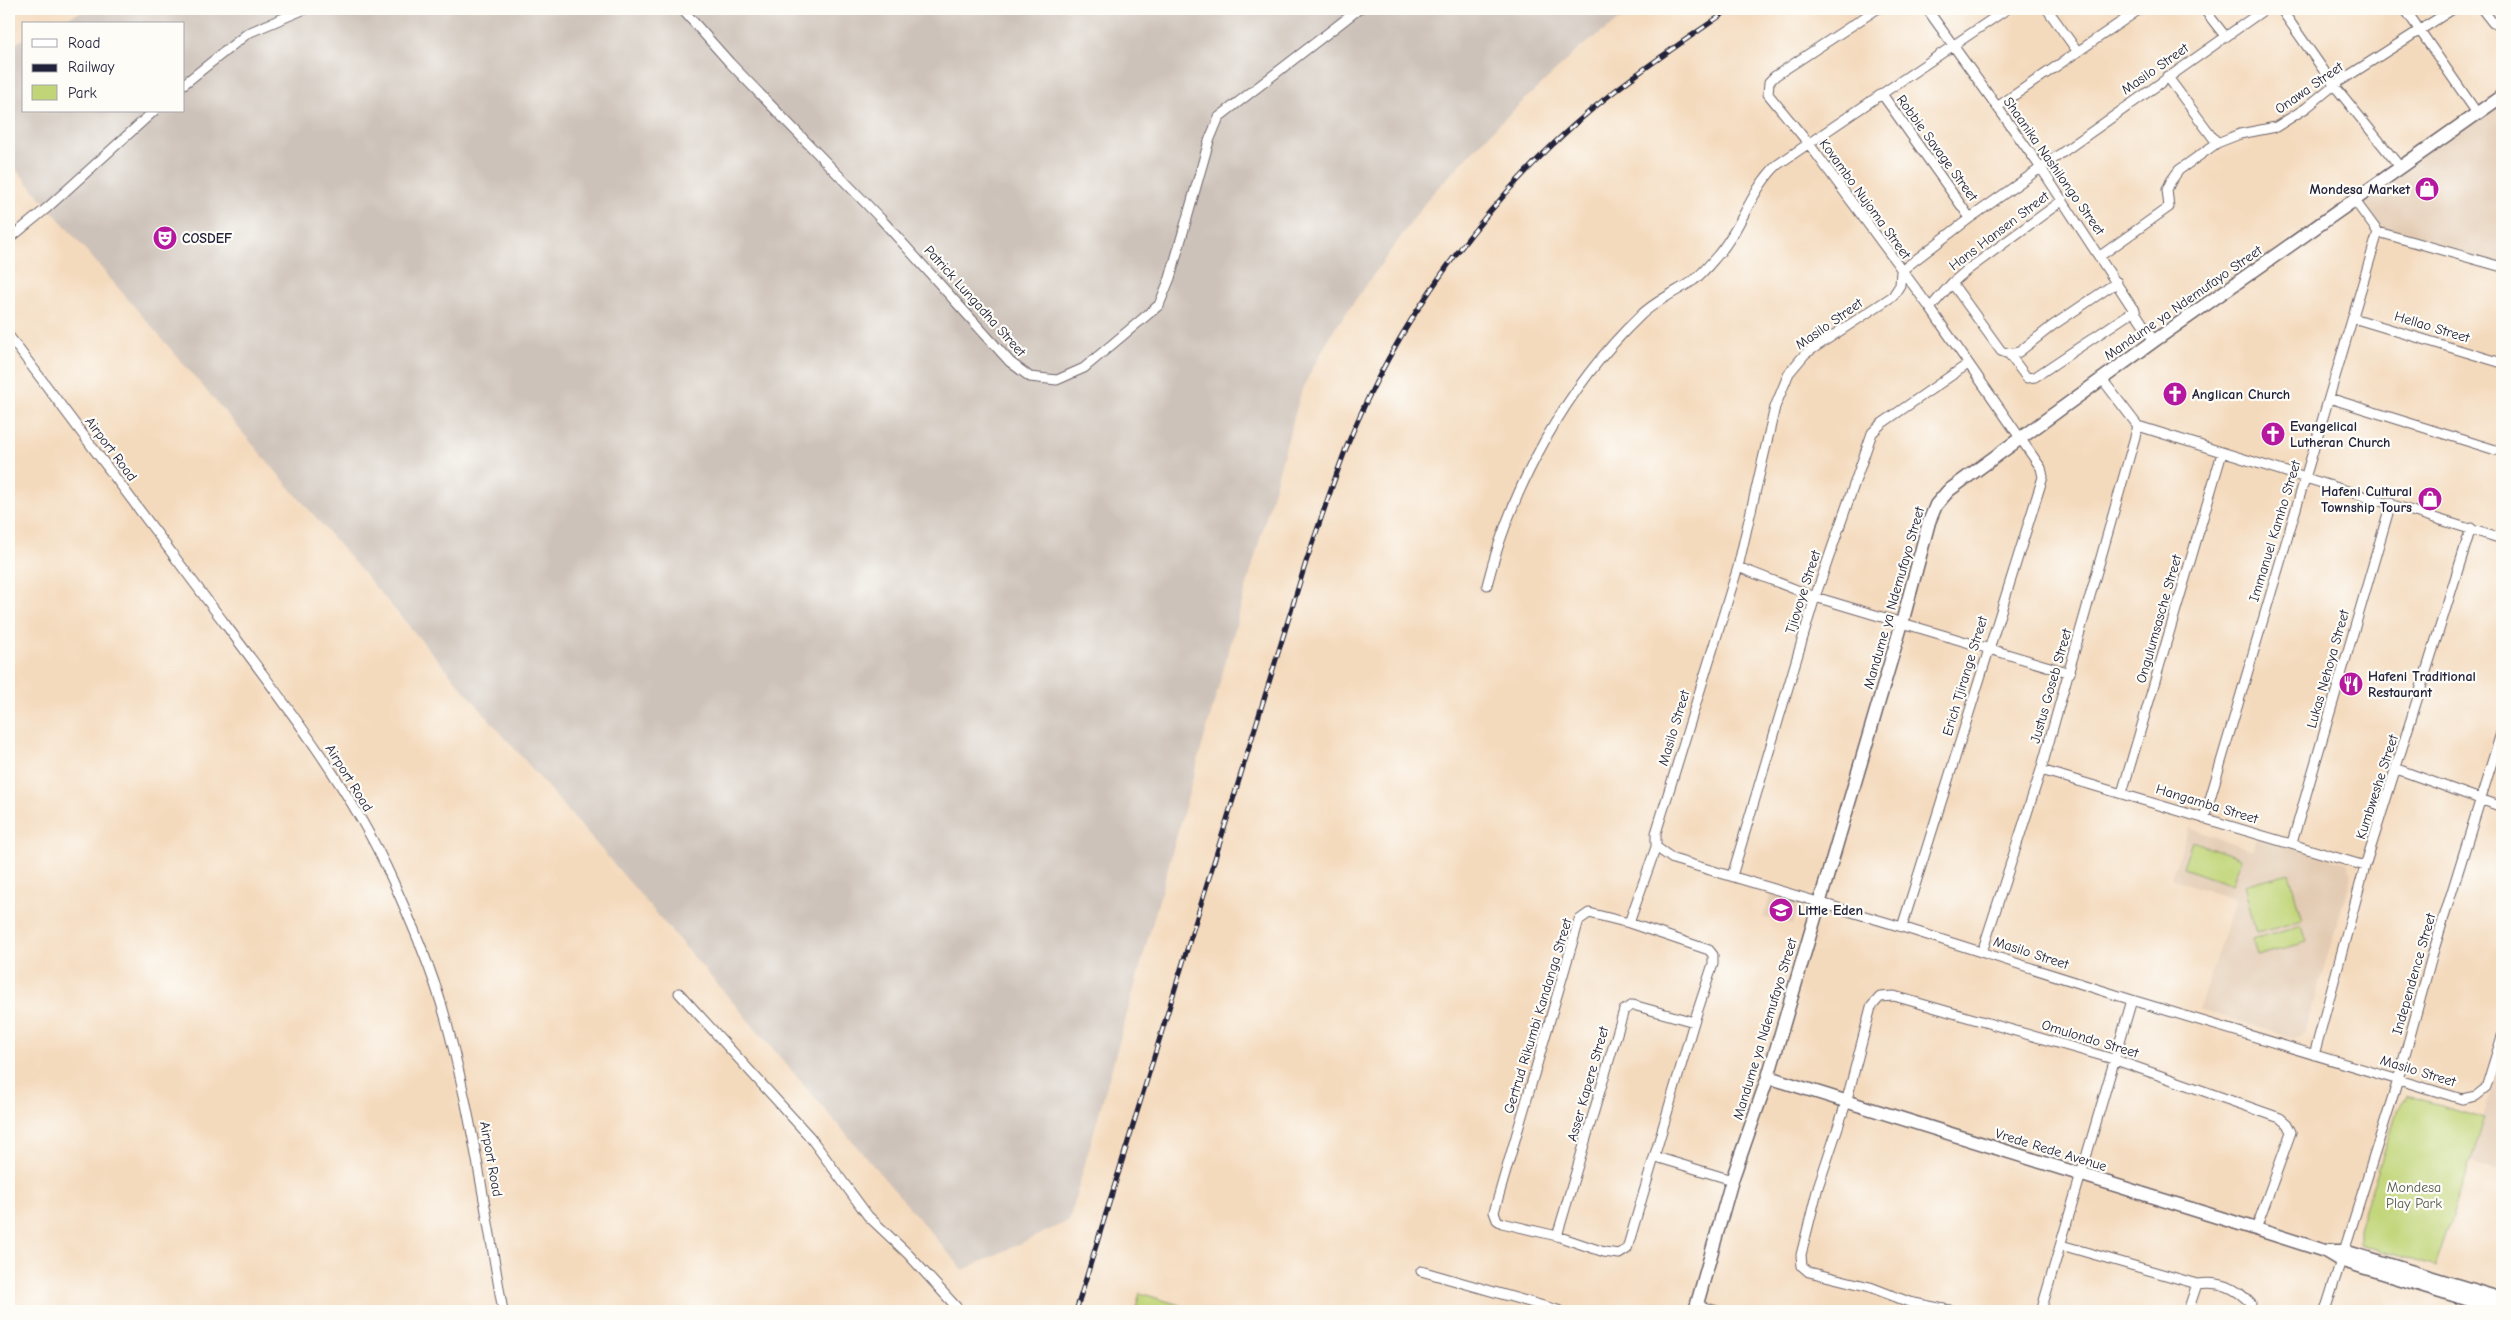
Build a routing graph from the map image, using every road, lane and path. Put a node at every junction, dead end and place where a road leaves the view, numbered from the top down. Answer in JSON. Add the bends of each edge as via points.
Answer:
{"nodes":[{"id":1,"x":305,"y":9,"type":"edge"},
{"id":2,"x":682,"y":9,"type":"edge"},
{"id":3,"x":1359,"y":9,"type":"edge"},
{"id":4,"x":1878,"y":9,"type":"edge"},
{"id":5,"x":1927,"y":9,"type":"edge"},
{"id":6,"x":2007,"y":9,"type":"edge"},
{"id":7,"x":2047,"y":9,"type":"edge"},
{"id":8,"x":2140,"y":9,"type":"edge"},
{"id":9,"x":2204,"y":9,"type":"edge"},
{"id":10,"x":2265,"y":9,"type":"edge"},
{"id":11,"x":2281,"y":9,"type":"edge"},
{"id":12,"x":2404,"y":9,"type":"edge"},
{"id":13,"x":2453,"y":9,"type":"edge"},
{"id":14,"x":2482,"y":9,"type":"edge"},
{"id":15,"x":2502,"y":25,"type":"edge"},
{"id":16,"x":2420,"y":30,"type":"junction"},
{"id":17,"x":2225,"y":36,"type":"junction"},
{"id":18,"x":1953,"y":47,"type":"junction"},
{"id":19,"x":2078,"y":52,"type":"junction"},
{"id":20,"x":2168,"y":76,"type":"junction"},
{"id":21,"x":185,"y":83,"type":"edge"},
{"id":22,"x":2334,"y":85,"type":"junction"},
{"id":23,"x":1882,"y":94,"type":"junction"},
{"id":24,"x":2502,"y":96,"type":"edge"},
{"id":25,"x":1998,"y":107,"type":"junction"},
{"id":26,"x":153,"y":112,"type":"edge"},
{"id":27,"x":2478,"y":112,"type":"junction"},
{"id":28,"x":2216,"y":143,"type":"junction"},
{"id":29,"x":1809,"y":144,"type":"junction"},
{"id":30,"x":2400,"y":167,"type":"junction"},
{"id":31,"x":2041,"y":168,"type":"junction"},
{"id":32,"x":2063,"y":200,"type":"junction"},
{"id":33,"x":2355,"y":201,"type":"junction"},
{"id":34,"x":1970,"y":218,"type":"junction"},
{"id":35,"x":2378,"y":232,"type":"junction"},
{"id":36,"x":9,"y":239,"type":"edge"},
{"id":37,"x":2100,"y":256,"type":"junction"},
{"id":38,"x":2502,"y":267,"type":"edge"},
{"id":39,"x":1901,"y":271,"type":"junction"},
{"id":40,"x":2117,"y":282,"type":"junction"},
{"id":41,"x":1952,"y":283,"type":"junction"},
{"id":42,"x":1930,"y":308,"type":"junction"},
{"id":43,"x":2134,"y":310,"type":"junction"},
{"id":44,"x":2353,"y":318,"type":"junction"},
{"id":45,"x":9,"y":336,"type":"edge"},
{"id":46,"x":2154,"y":341,"type":"junction"},
{"id":47,"x":2009,"y":354,"type":"junction"},
{"id":48,"x":2502,"y":363,"type":"edge"},
{"id":49,"x":1968,"y":364,"type":"junction"},
{"id":50,"x":2102,"y":379,"type":"junction"},
{"id":51,"x":2330,"y":398,"type":"junction"},
{"id":52,"x":2138,"y":426,"type":"junction"},
{"id":53,"x":2021,"y":439,"type":"junction"},
{"id":54,"x":2502,"y":452,"type":"edge"},
{"id":55,"x":2222,"y":453,"type":"junction"},
{"id":56,"x":2305,"y":478,"type":"junction"},
{"id":57,"x":2391,"y":503,"type":"junction"},
{"id":58,"x":2471,"y":528,"type":"junction"},
{"id":59,"x":2502,"y":539,"type":"edge"},
{"id":60,"x":1738,"y":567,"type":"junction"},
{"id":61,"x":1486,"y":585,"type":"dead end"},
{"id":62,"x":1815,"y":597,"type":"junction"},
{"id":63,"x":1902,"y":623,"type":"junction"},
{"id":64,"x":1987,"y":649,"type":"junction"},
{"id":65,"x":2070,"y":673,"type":"junction"},
{"id":66,"x":2502,"y":730,"type":"edge"},
{"id":67,"x":2397,"y":769,"type":"junction"},
{"id":68,"x":2041,"y":770,"type":"junction"},
{"id":69,"x":2122,"y":793,"type":"junction"},
{"id":70,"x":2479,"y":800,"type":"junction"},
{"id":71,"x":2502,"y":807,"type":"edge"},
{"id":72,"x":2204,"y":819,"type":"junction"},
{"id":73,"x":2292,"y":843,"type":"junction"},
{"id":74,"x":1656,"y":847,"type":"junction"},
{"id":75,"x":2365,"y":866,"type":"junction"},
{"id":76,"x":1732,"y":876,"type":"junction"},
{"id":77,"x":1819,"y":903,"type":"junction"},
{"id":78,"x":1629,"y":923,"type":"junction"},
{"id":79,"x":1902,"y":927,"type":"junction"},
{"id":80,"x":1982,"y":952,"type":"junction"},
{"id":81,"x":679,"y":993,"type":"dead end"},
{"id":82,"x":2132,"y":1000,"type":"junction"},
{"id":83,"x":1694,"y":1022,"type":"junction"},
{"id":84,"x":2502,"y":1036,"type":"edge"},
{"id":85,"x":2314,"y":1055,"type":"junction"},
{"id":86,"x":2113,"y":1059,"type":"junction"},
{"id":87,"x":1768,"y":1077,"type":"junction"},
{"id":88,"x":2398,"y":1080,"type":"junction"},
{"id":89,"x":1846,"y":1103,"type":"junction"},
{"id":90,"x":1656,"y":1157,"type":"junction"},
{"id":91,"x":2082,"y":1176,"type":"junction"},
{"id":92,"x":1732,"y":1180,"type":"junction"},
{"id":93,"x":2256,"y":1229,"type":"junction"},
{"id":94,"x":1557,"y":1236,"type":"junction"},
{"id":95,"x":2061,"y":1245,"type":"junction"},
{"id":96,"x":2342,"y":1256,"type":"junction"},
{"id":97,"x":1421,"y":1271,"type":"dead end"},
{"id":98,"x":2197,"y":1284,"type":"junction"},
{"id":99,"x":2502,"y":1300,"type":"edge"},
{"id":100,"x":2478,"y":1303,"type":"edge"},
{"id":101,"x":1907,"y":1307,"type":"edge"},
{"id":102,"x":1696,"y":1308,"type":"edge"},
{"id":103,"x":2502,"y":1310,"type":"edge"},
{"id":104,"x":503,"y":1311,"type":"edge"},
{"id":105,"x":960,"y":1311,"type":"edge"},
{"id":106,"x":1561,"y":1311,"type":"edge"},
{"id":107,"x":1717,"y":1311,"type":"edge"},
{"id":108,"x":1954,"y":1311,"type":"edge"},
{"id":109,"x":2041,"y":1311,"type":"edge"},
{"id":110,"x":2188,"y":1311,"type":"edge"},
{"id":111,"x":2249,"y":1311,"type":"edge"},
{"id":112,"x":2325,"y":1311,"type":"edge"}],
"edges":[{"from":1,"to":21,"type":"street","via":[[248,33]]},
{"from":2,"to":3,"type":"street","name":"Patrick Lungadha Street","via":[[881,219],[1010,362],[1030,377],[1057,380],[1084,368],[1159,305],[1219,117]]},
{"from":4,"to":29,"type":"street","name":"Kovambo Nujoma Street","via":[[1769,82],[1768,94]]},
{"from":5,"to":18,"type":"street","name":"Shaanika Nashilongo Street"},
{"from":6,"to":18,"type":"street"},
{"from":7,"to":19,"type":"street"},
{"from":8,"to":19,"type":"street"},
{"from":9,"to":17,"type":"street"},
{"from":10,"to":17,"type":"street","name":"Masilo Street"},
{"from":11,"to":22,"type":"street"},
{"from":12,"to":16,"type":"street"},
{"from":13,"to":16,"type":"street","name":"Onawa Street"},
{"from":14,"to":15,"type":"street","via":[[2493,23]]},
{"from":16,"to":22,"type":"street","name":"Onawa Street"},
{"from":16,"to":27,"type":"street"},
{"from":17,"to":20,"type":"street","name":"Masilo Street"},
{"from":18,"to":23,"type":"street"},
{"from":18,"to":25,"type":"street","name":"Shaanika Nashilongo Street"},
{"from":19,"to":25,"type":"street"},
{"from":20,"to":28,"type":"street"},
{"from":20,"to":31,"type":"street","name":"Masilo Street"},
{"from":22,"to":28,"type":"street","name":"Onawa Street","via":[[2276,127],[2240,134]]},
{"from":22,"to":30,"type":"street"},
{"from":23,"to":29,"type":"street"},
{"from":23,"to":34,"type":"street","name":"Robbie Savage Street"},
{"from":24,"to":27,"type":"street","name":"Mandume ya Ndemufayo Street"},
{"from":25,"to":31,"type":"street","name":"Shaanika Nashilongo Street"},
{"from":26,"to":36,"type":"street"},
{"from":27,"to":30,"type":"street","name":"Mandume ya Ndemufayo Street"},
{"from":28,"to":37,"type":"street","name":"Onawa Street","via":[[2179,170],[2167,190],[2169,207]]},
{"from":29,"to":39,"type":"street","name":"Kovambo Nujoma Street"},
{"from":29,"to":61,"type":"street","via":[[1777,165],[1764,178],[1753,193],[1733,236],[1718,255],[1696,279],[1642,314],[1615,341],[1570,401],[1539,450],[1508,521]]},
{"from":30,"to":33,"type":"street","name":"Mandume ya Ndemufayo Street"},
{"from":31,"to":32,"type":"street","name":"Shaanika Nashilongo Street"},
{"from":31,"to":34,"type":"street","name":"Masilo Street"},
{"from":32,"to":37,"type":"street","name":"Shaanika Nashilongo Street"},
{"from":32,"to":41,"type":"street","name":"Hans Hansen Street"},
{"from":33,"to":35,"type":"street"},
{"from":33,"to":46,"type":"street","name":"Mandume ya Ndemufayo Street"},
{"from":34,"to":39,"type":"street","name":"Masilo Street"},
{"from":35,"to":38,"type":"street"},
{"from":35,"to":44,"type":"street","name":"Immanuel Kamho Street"},
{"from":37,"to":40,"type":"street","name":"Shaanika Nashilongo Street"},
{"from":39,"to":42,"type":"street","name":"Kovambo Nujoma Street"},
{"from":39,"to":60,"type":"street","name":"Masilo Street","via":[[1900,285],[1894,296],[1805,354],[1789,373],[1774,407]]},
{"from":40,"to":43,"type":"street","name":"Shaanika Nashilongo Street"},
{"from":40,"to":47,"type":"street","via":[[2019,352]]},
{"from":41,"to":42,"type":"street","name":"Hans Hansen Street"},
{"from":41,"to":47,"type":"street","name":"Hans Hansen Street","via":[[2001,351]]},
{"from":42,"to":49,"type":"street","name":"Kovambo Nujoma Street"},
{"from":43,"to":46,"type":"street","name":"Shaanika Nashilongo Street"},
{"from":43,"to":47,"type":"street","name":"Hans Hansen Street","via":[[2035,377],[2027,378]]},
{"from":44,"to":48,"type":"street","name":"Hellao Street"},
{"from":44,"to":51,"type":"street","name":"Immanuel Kamho Street"},
{"from":45,"to":104,"type":"street","name":"Airport Road","via":[[262,672],[339,785],[391,877],[416,936],[450,1034],[472,1126]]},
{"from":46,"to":50,"type":"street","name":"Mandume ya Ndemufayo Street"},
{"from":49,"to":53,"type":"street","name":"Kovambo Nujoma Street"},
{"from":49,"to":62,"type":"street","name":"Tjiovoye Street","via":[[1880,424],[1872,433]]},
{"from":50,"to":52,"type":"street"},
{"from":50,"to":53,"type":"street","name":"Mandume ya Ndemufayo Street"},
{"from":51,"to":54,"type":"street"},
{"from":51,"to":56,"type":"street","name":"Immanuel Kamho Street"},
{"from":52,"to":55,"type":"street"},
{"from":52,"to":65,"type":"street","name":"Justus Goseb Street"},
{"from":53,"to":63,"type":"street","name":"Mandume ya Ndemufayo Street","via":[[1948,491],[1936,505]]},
{"from":53,"to":64,"type":"street","name":"Erich Tjirange Street","via":[[2041,468],[2043,477]]},
{"from":55,"to":56,"type":"street"},
{"from":55,"to":69,"type":"street","name":"Ongulumsasche Street"},
{"from":56,"to":57,"type":"street"},
{"from":56,"to":72,"type":"street","name":"Immanuel Kamho Street"},
{"from":57,"to":58,"type":"street"},
{"from":57,"to":73,"type":"street","name":"Lukas Nehoya Street"},
{"from":58,"to":59,"type":"street"},
{"from":58,"to":67,"type":"street","name":"Kumbweshe Street"},
{"from":60,"to":62,"type":"street"},
{"from":60,"to":74,"type":"street","name":"Masilo Street","via":[[1656,832]]},
{"from":62,"to":63,"type":"street"},
{"from":62,"to":76,"type":"street","name":"Tjiovoye Street"},
{"from":63,"to":64,"type":"street"},
{"from":63,"to":77,"type":"street","name":"Mandume ya Ndemufayo Street"},
{"from":64,"to":65,"type":"street"},
{"from":64,"to":79,"type":"street","name":"Erich Tjirange Street"},
{"from":65,"to":68,"type":"street","name":"Justus Goseb Street"},
{"from":66,"to":70,"type":"street","name":"Independence Street"},
{"from":67,"to":70,"type":"street"},
{"from":67,"to":75,"type":"street","name":"Kumbweshe Street"},
{"from":68,"to":69,"type":"street","name":"Hangamba Street"},
{"from":68,"to":80,"type":"street","name":"Justus Goseb Street"},
{"from":69,"to":72,"type":"street","name":"Hangamba Street"},
{"from":70,"to":71,"type":"street"},
{"from":70,"to":88,"type":"street","name":"Independence Street"},
{"from":72,"to":73,"type":"street","name":"Hangamba Street"},
{"from":73,"to":75,"type":"street","name":"Hangamba Street"},
{"from":74,"to":76,"type":"street","name":"Masilo Street","via":[[1673,859]]},
{"from":74,"to":78,"type":"street"},
{"from":75,"to":85,"type":"street","name":"Kumbweshe Street"},
{"from":76,"to":77,"type":"street","name":"Masilo Street"},
{"from":77,"to":79,"type":"street","name":"Masilo Street"},
{"from":77,"to":87,"type":"street","name":"Mandume ya Ndemufayo Street"},
{"from":78,"to":83,"type":"street","name":"Gertrud Rikumbi Kandanga Street","via":[[1709,950],[1713,955]]},
{"from":78,"to":94,"type":"street","name":"Gertrud Rikumbi Kandanga Street","via":[[1589,913],[1579,920],[1494,1212],[1502,1223]]},
{"from":79,"to":80,"type":"street","name":"Masilo Street"},
{"from":80,"to":82,"type":"street","name":"Masilo Street"},
{"from":81,"to":105,"type":"street","via":[[810,1137],[868,1216]]},
{"from":82,"to":85,"type":"street","name":"Masilo Street"},
{"from":82,"to":86,"type":"street"},
{"from":83,"to":90,"type":"street","name":"Gertrud Rikumbi Kandanga Street"},
{"from":83,"to":94,"type":"street","name":"Asser Kapere Street","via":[[1633,1005],[1624,1010]]},
{"from":84,"to":88,"type":"street","name":"Masilo Street","via":[[2486,1088],[2476,1096],[2462,1099]]},
{"from":85,"to":88,"type":"street","name":"Masilo Street"},
{"from":86,"to":89,"type":"street","name":"Omulondo Street","via":[[1894,996],[1880,997],[1871,1007]]},
{"from":86,"to":91,"type":"street"},
{"from":86,"to":93,"type":"street","name":"Omulondo Street","via":[[2280,1118],[2288,1124],[2291,1132]]},
{"from":87,"to":89,"type":"street","name":"Vrede Rede Avenue"},
{"from":87,"to":92,"type":"street","name":"Mandume ya Ndemufayo Street"},
{"from":88,"to":96,"type":"street","name":"Independence Street"},
{"from":89,"to":91,"type":"street","name":"Vrede Rede Avenue"},
{"from":89,"to":101,"type":"street","name":"Omulondo Street","via":[[1818,1187],[1801,1255],[1802,1266],[1809,1272],[1870,1287]]},
{"from":90,"to":92,"type":"street"},
{"from":90,"to":94,"type":"street","name":"Gertrud Rikumbi Kandanga Street","via":[[1627,1249],[1619,1254],[1604,1252]]},
{"from":91,"to":93,"type":"street","name":"Vrede Rede Avenue"},
{"from":91,"to":95,"type":"street"},
{"from":92,"to":102,"type":"street","name":"Mandume ya Ndemufayo Street"},
{"from":93,"to":96,"type":"street","name":"Vrede Rede Avenue"},
{"from":95,"to":98,"type":"street"},
{"from":95,"to":109,"type":"street"},
{"from":96,"to":100,"type":"street","name":"Vrede Rede Avenue"},
{"from":96,"to":112,"type":"street","name":"Independence Street"},
{"from":97,"to":106,"type":"street"},
{"from":98,"to":110,"type":"street"},
{"from":98,"to":111,"type":"street","via":[[2210,1282],[2240,1291],[2251,1304]]},
{"from":99,"to":100,"type":"street","name":"Vrede Rede Avenue"},
{"from":100,"to":103,"type":"street","name":"Vrede Rede Avenue"},
{"from":101,"to":108,"type":"street"},
{"from":102,"to":107,"type":"street"}]}
